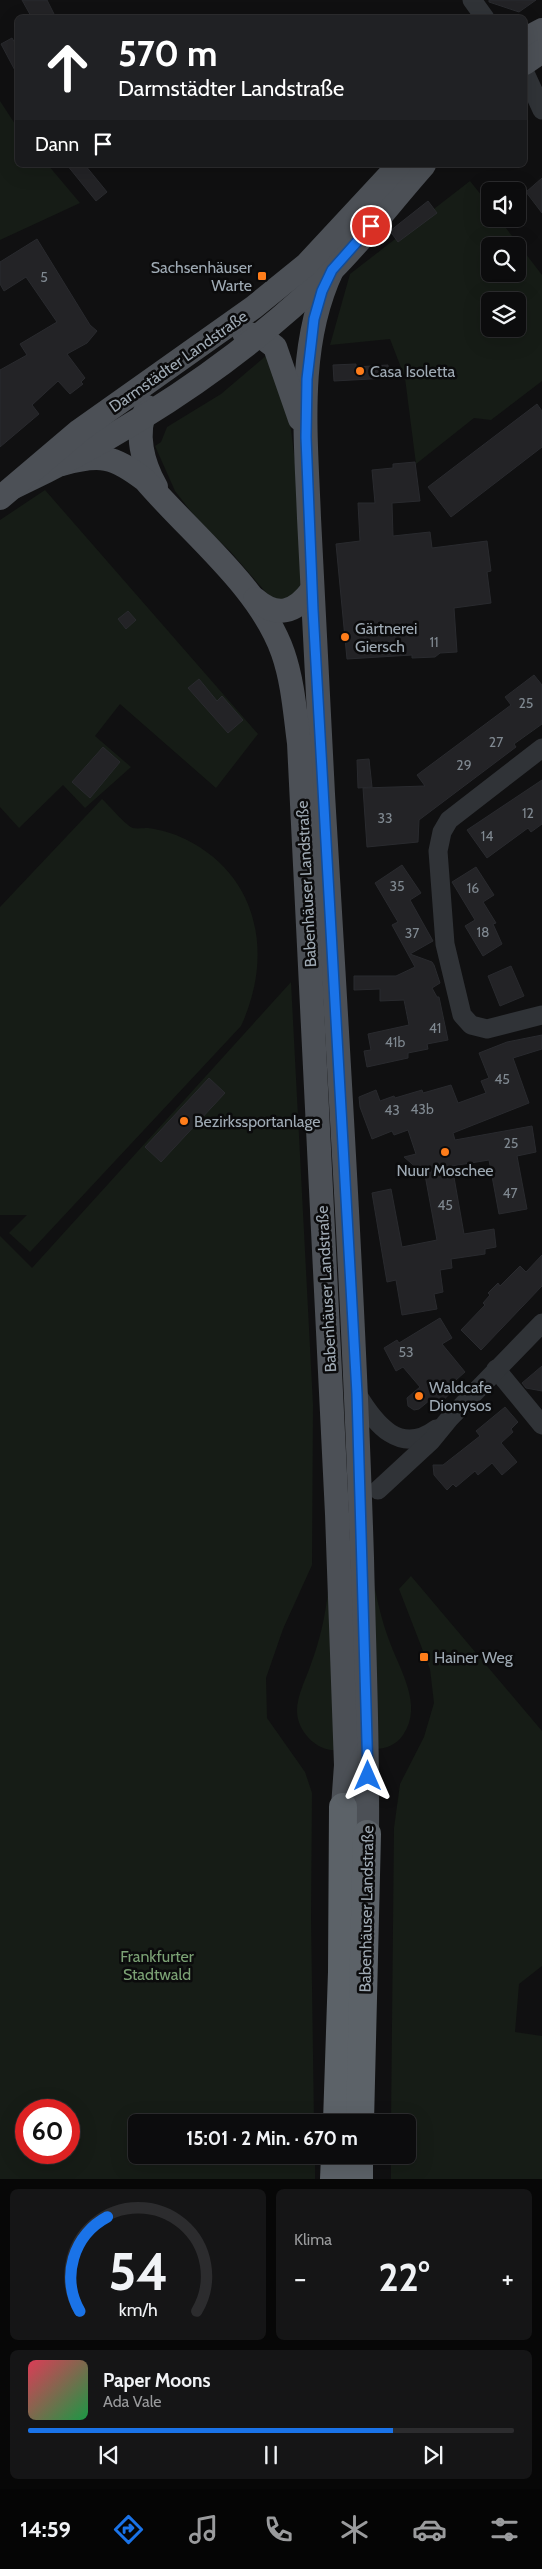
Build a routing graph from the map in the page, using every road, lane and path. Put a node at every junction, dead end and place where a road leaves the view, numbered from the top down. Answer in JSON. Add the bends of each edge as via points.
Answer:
{"nodes":[{"id":1,"x":472,"y":0,"type":"edge"},
{"id":2,"x":483,"y":15,"type":"edge"},
{"id":3,"x":542,"y":30,"type":"edge"},
{"id":4,"x":527,"y":38,"type":"edge"},
{"id":5,"x":542,"y":52,"type":"edge"},
{"id":6,"x":527,"y":62,"type":"edge"},
{"id":7,"x":527,"y":77,"type":"edge"},
{"id":8,"x":542,"y":110,"type":"edge"},
{"id":9,"x":397,"y":167,"type":"edge"},
{"id":10,"x":422,"y":167,"type":"edge"},
{"id":11,"x":332,"y":270,"type":"junction"},
{"id":12,"x":219,"y":331,"type":"junction"},
{"id":13,"x":257,"y":336,"type":"junction"},
{"id":14,"x":179,"y":361,"type":"junction"},
{"id":15,"x":143,"y":418,"type":"junction"},
{"id":16,"x":306,"y":437,"type":"junction"},
{"id":17,"x":62,"y":464,"type":"junction"},
{"id":18,"x":7,"y":492,"type":"edge"},
{"id":19,"x":162,"y":500,"type":"junction"},
{"id":20,"x":312,"y":590,"type":"junction"},
{"id":21,"x":255,"y":599,"type":"junction"},
{"id":22,"x":542,"y":748,"type":"edge"},
{"id":23,"x":542,"y":1015,"type":"edge"},
{"id":24,"x":542,"y":1323,"type":"edge"},
{"id":25,"x":496,"y":1369,"type":"junction"},
{"id":26,"x":357,"y":1394,"type":"junction"},
{"id":27,"x":449,"y":1419,"type":"junction"},
{"id":28,"x":542,"y":1425,"type":"edge"},
{"id":29,"x":378,"y":1490,"type":"dead end"},
{"id":30,"x":357,"y":1765,"type":"junction"},
{"id":31,"x":343,"y":1807,"type":"joint"},
{"id":32,"x":367,"y":1834,"type":"joint"},
{"id":33,"x":336,"y":2114,"type":"edge"},
{"id":34,"x":360,"y":2114,"type":"edge"},
{"id":35,"x":335,"y":2164,"type":"edge"},
{"id":36,"x":359,"y":2164,"type":"edge"},
{"id":37,"x":334,"y":2179,"type":"edge"},
{"id":38,"x":358,"y":2179,"type":"edge"}],
"edges":[{"from":1,"to":2,"type":"street"},
{"from":3,"to":4,"type":"main road"},
{"from":5,"to":6,"type":"main road"},
{"from":7,"to":8,"type":"street"},
{"from":9,"to":12,"type":"main road","name":"Darmstädter Landstraße","via":[[307,264]]},
{"from":10,"to":11,"type":"main road","name":"Darmstädter Landstraße"},
{"from":11,"to":13,"type":"main road","name":"Darmstädter Landstraße"},
{"from":11,"to":16,"type":"main road","name":"Darmstädter Landstraße","via":[[314,319],[307,379]]},
{"from":12,"to":13,"type":"main road"},
{"from":12,"to":14,"type":"main road","name":"Darmstädter Landstraße"},
{"from":13,"to":15,"type":"main road","name":"Darmstädter Landstraße"},
{"from":13,"to":16,"type":"main road","via":[[270,342],[280,354]]},
{"from":14,"to":15,"type":"main road","name":"Babenhäuser Landstraße","via":[[160,386]]},
{"from":14,"to":18,"type":"main road","name":"Darmstädter Landstraße","via":[[79,431]]},
{"from":15,"to":17,"type":"main road","name":"Darmstädter Landstraße"},
{"from":15,"to":19,"type":"main road","name":"Babenhäuser Landstraße","via":[[143,454]]},
{"from":16,"to":20,"type":"main road","name":"Babenhäuser Landstraße"},
{"from":17,"to":18,"type":"main road","name":"Darmstädter Landstraße"},
{"from":17,"to":19,"type":"main road","name":"Babenhäuser Landstraße","via":[[83,458],[114,460],[146,480]]},
{"from":19,"to":21,"type":"main road","name":"Babenhäuser Landstraße"},
{"from":20,"to":21,"type":"main road","via":[[304,601],[276,612]]},
{"from":20,"to":26,"type":"main road","name":"Babenhäuser Landstraße"},
{"from":21,"to":30,"type":"main road","name":"Babenhäuser Landstraße","via":[[283,653],[292,686],[299,743],[337,1514]]},
{"from":22,"to":23,"type":"street","via":[[449,820],[442,832],[438,851],[445,944],[462,1015],[471,1025],[487,1029]]},
{"from":24,"to":25,"type":"street"},
{"from":25,"to":27,"type":"street"},
{"from":25,"to":28,"type":"street"},
{"from":26,"to":27,"type":"street","via":[[380,1428],[394,1436],[408,1439],[425,1437]]},
{"from":26,"to":30,"type":"main road","name":"Babenhäuser Landstraße"},
{"from":27,"to":29,"type":"street"},
{"from":30,"to":31,"type":"main road","name":"Babenhäuser Landstraße"},
{"from":30,"to":32,"type":"main road","name":"Babenhäuser Landstraße"},
{"from":31,"to":33,"type":"highway","name":"Babenhäuser Landstraße","via":[[342,1972]]},
{"from":32,"to":34,"type":"highway","name":"Babenhäuser Landstraße"},
{"from":35,"to":37,"type":"highway"},
{"from":36,"to":38,"type":"highway"}]}
